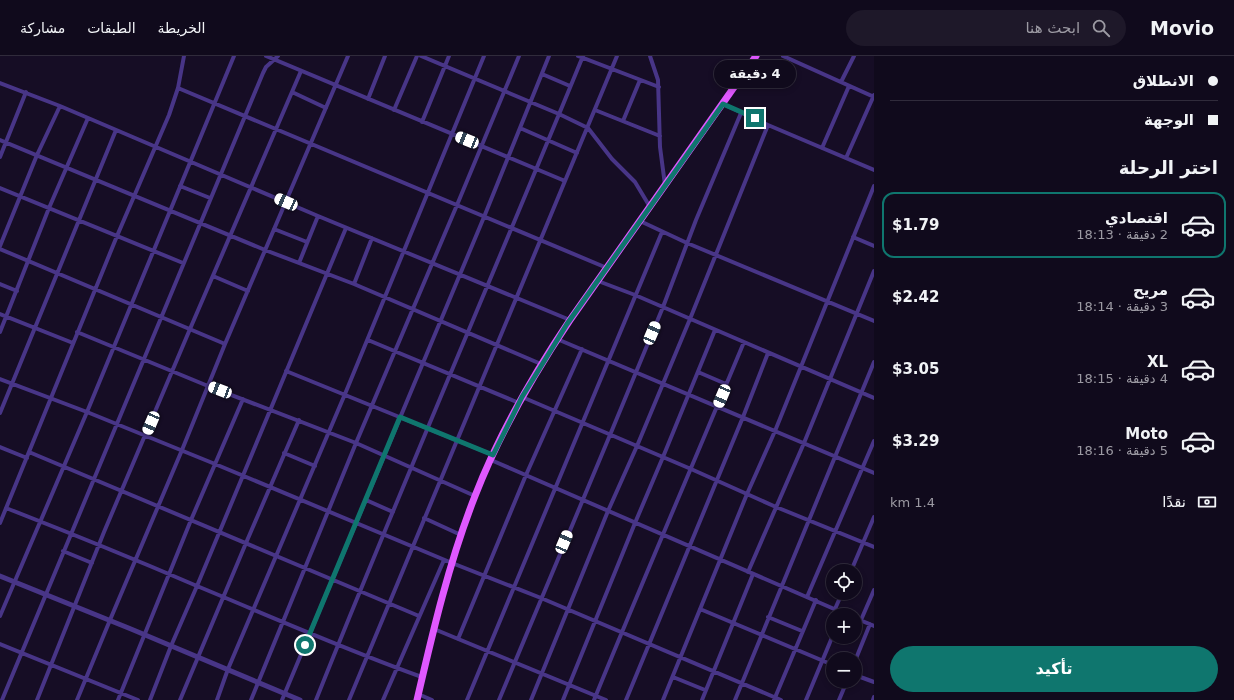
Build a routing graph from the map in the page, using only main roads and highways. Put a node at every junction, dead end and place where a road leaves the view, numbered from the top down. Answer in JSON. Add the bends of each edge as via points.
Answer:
{"nodes":[{"id":1,"x":756,"y":56,"type":"edge"},
{"id":2,"x":418,"y":697,"type":"edge"}],
"edges":[{"from":1,"to":2,"type":"main road","via":[[557,339],[521,400],[492,457],[461,535]]}]}
